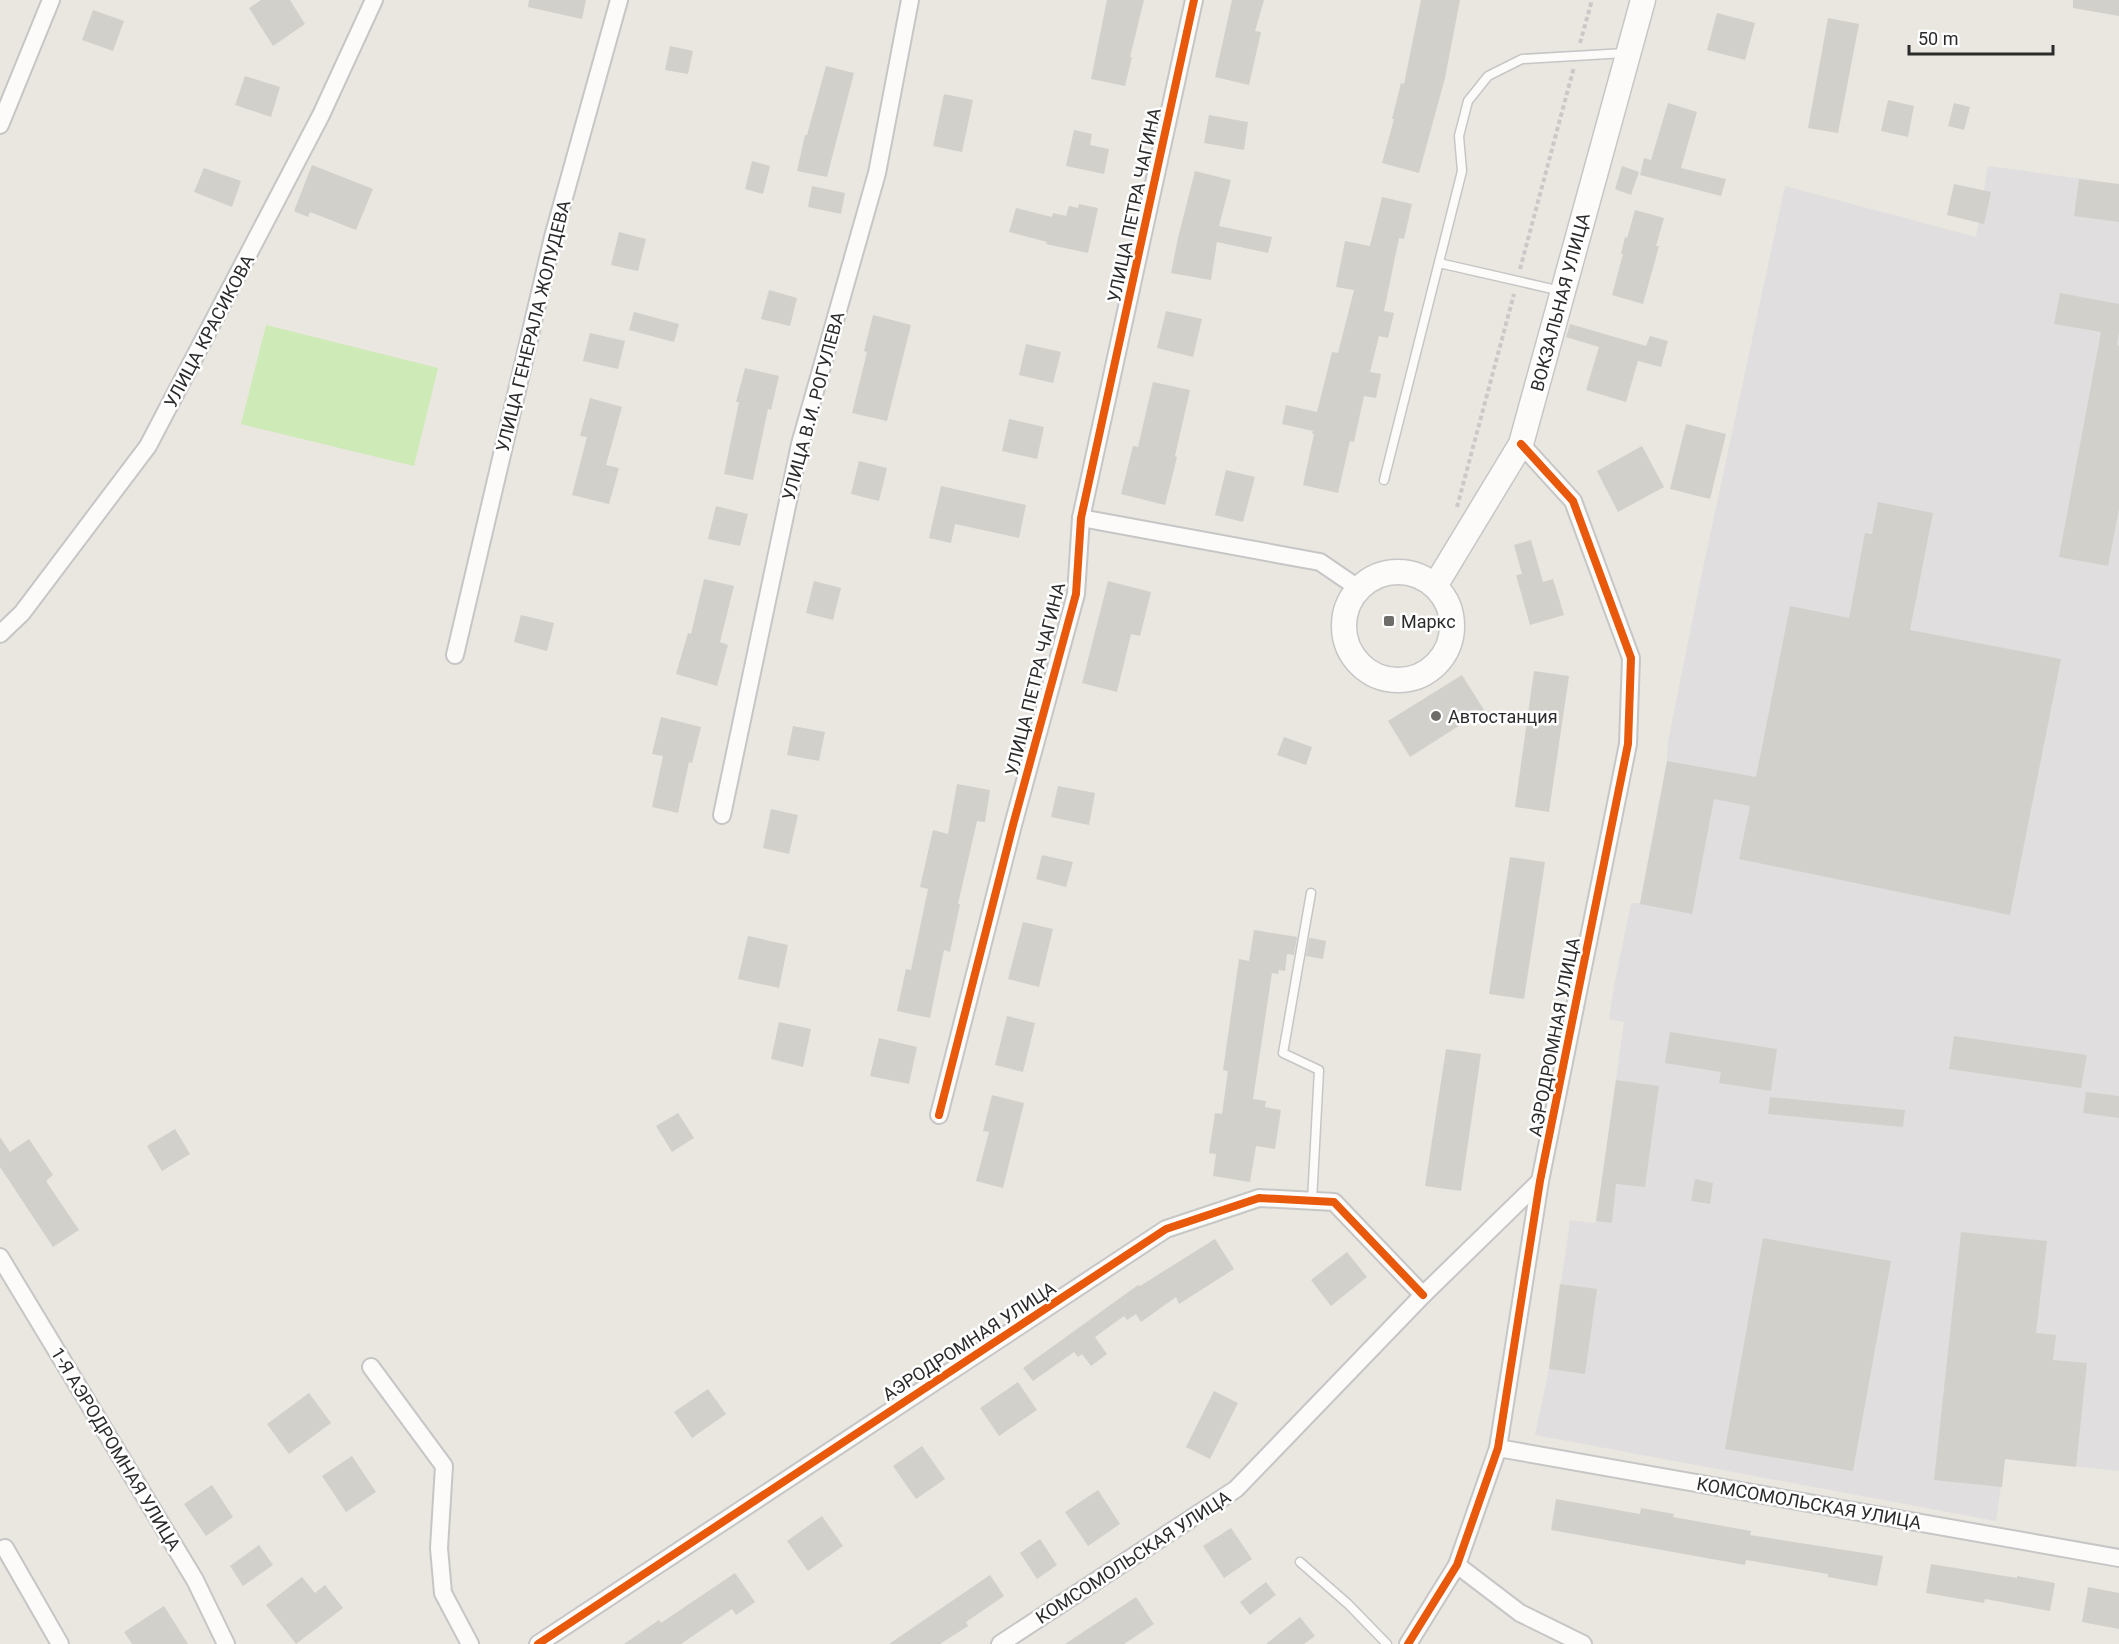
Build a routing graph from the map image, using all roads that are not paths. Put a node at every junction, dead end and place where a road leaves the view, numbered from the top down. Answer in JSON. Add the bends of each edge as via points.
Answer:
{"nodes":[{"id":1,"x":51,"y":0,"type":"edge"},
{"id":2,"x":374,"y":0,"type":"edge"},
{"id":3,"x":619,"y":0,"type":"edge"},
{"id":4,"x":910,"y":0,"type":"edge"},
{"id":5,"x":1194,"y":0,"type":"edge"},
{"id":6,"x":1642,"y":0,"type":"edge"},
{"id":7,"x":1628,"y":52,"type":"junction"},
{"id":8,"x":0,"y":125,"type":"edge"},
{"id":9,"x":1439,"y":263,"type":"junction"},
{"id":10,"x":1563,"y":291,"type":"junction"},
{"id":11,"x":1521,"y":444,"type":"junction"},
{"id":12,"x":1384,"y":480,"type":"dead end"},
{"id":13,"x":1081,"y":518,"type":"junction"},
{"id":14,"x":1435,"y":586,"type":"junction"},
{"id":15,"x":1358,"y":588,"type":"junction"},
{"id":16,"x":0,"y":634,"type":"edge"},
{"id":17,"x":454,"y":655,"type":"dead end"},
{"id":18,"x":722,"y":815,"type":"dead end"},
{"id":19,"x":1311,"y":893,"type":"dead end"},
{"id":20,"x":939,"y":1115,"type":"dead end"},
{"id":21,"x":1540,"y":1181,"type":"junction"},
{"id":22,"x":1312,"y":1201,"type":"junction"},
{"id":23,"x":0,"y":1257,"type":"edge"},
{"id":24,"x":1423,"y":1295,"type":"junction"},
{"id":25,"x":371,"y":1367,"type":"dead end"},
{"id":26,"x":1498,"y":1448,"type":"junction"},
{"id":27,"x":5,"y":1548,"type":"dead end"},
{"id":28,"x":2119,"y":1558,"type":"edge"},
{"id":29,"x":1300,"y":1562,"type":"dead end"},
{"id":30,"x":1457,"y":1565,"type":"junction"},
{"id":31,"x":60,"y":1644,"type":"edge"},
{"id":32,"x":226,"y":1644,"type":"edge"},
{"id":33,"x":470,"y":1644,"type":"edge"},
{"id":34,"x":538,"y":1644,"type":"edge"},
{"id":35,"x":1000,"y":1644,"type":"edge"},
{"id":36,"x":1387,"y":1644,"type":"edge"},
{"id":37,"x":1407,"y":1644,"type":"edge"},
{"id":38,"x":1583,"y":1644,"type":"edge"}],
"edges":[{"from":1,"to":8,"type":"street"},
{"from":2,"to":16,"type":"street","name":"УЛИЦА КРАСИКОВА","via":[[321,116],[148,446],[22,613]]},
{"from":3,"to":17,"type":"street","name":"УЛИЦА ГЕНЕРАЛА ЖОЛУДЕВА","via":[[553,237]]},
{"from":4,"to":18,"type":"street","name":"УЛИЦА В.И. РОГУЛЕВА","via":[[877,173],[800,444]]},
{"from":5,"to":13,"type":"street","name":"УЛИЦА ПЕТРА ЧАГИНА"},
{"from":6,"to":7,"type":"street","name":"ВОКЗАЛЬНАЯ УЛИЦА"},
{"from":7,"to":9,"type":"lane","via":[[1522,59],[1488,76],[1468,101],[1458,136],[1462,171]]},
{"from":7,"to":10,"type":"street","name":"ВОКЗАЛЬНАЯ УЛИЦА"},
{"from":9,"to":10,"type":"lane"},
{"from":9,"to":12,"type":"lane"},
{"from":10,"to":11,"type":"street","name":"ВОКЗАЛЬНАЯ УЛИЦА"},
{"from":11,"to":14,"type":"street","name":"ВОКЗАЛЬНАЯ УЛИЦА"},
{"from":11,"to":21,"type":"street","name":"АЭРОДРОМНАЯ УЛИЦА","via":[[1573,501],[1631,658],[1628,744]]},
{"from":13,"to":15,"type":"street","via":[[1320,562]]},
{"from":13,"to":20,"type":"street","name":"УЛИЦА ПЕТРА ЧАГИНА","via":[[1076,594]]},
{"from":14,"to":15,"type":"street","via":[[1417,574],[1396,571],[1376,576]]},
{"from":14,"to":15,"type":"street","via":[[1448,603],[1453,624],[1449,645],[1438,663],[1420,675],[1400,680],[1370,671],[1348,648],[1345,617]]},
{"from":19,"to":22,"type":"lane","via":[[1283,1053],[1319,1070]]},
{"from":21,"to":24,"type":"street","name":"КОМСОМОЛЬСКАЯ УЛИЦА"},
{"from":21,"to":26,"type":"street","name":"АЭРОДРОМНАЯ УЛИЦА"},
{"from":22,"to":24,"type":"street","name":"АЭРОДРОМНАЯ УЛИЦА","via":[[1334,1202]]},
{"from":22,"to":34,"type":"street","name":"АЭРОДРОМНАЯ УЛИЦА","via":[[1259,1198],[1166,1229]]},
{"from":23,"to":32,"type":"street","name":"1-Я АЭРОДРОМНАЯ УЛИЦА","via":[[195,1580]]},
{"from":24,"to":35,"type":"street","name":"КОМСОМОЛЬСКАЯ УЛИЦА","via":[[1236,1489]]},
{"from":25,"to":33,"type":"street","via":[[444,1466],[439,1548],[442,1593]]},
{"from":26,"to":28,"type":"street","name":"КОМСОМОЛЬСКАЯ УЛИЦА"},
{"from":26,"to":30,"type":"street","name":"АЭРОДРОМНАЯ УЛИЦА"},
{"from":27,"to":31,"type":"street"},
{"from":29,"to":36,"type":"lane"},
{"from":30,"to":37,"type":"street","name":"АЭРОДРОМНАЯ УЛИЦА"},
{"from":30,"to":38,"type":"street","via":[[1520,1613]]}]}
